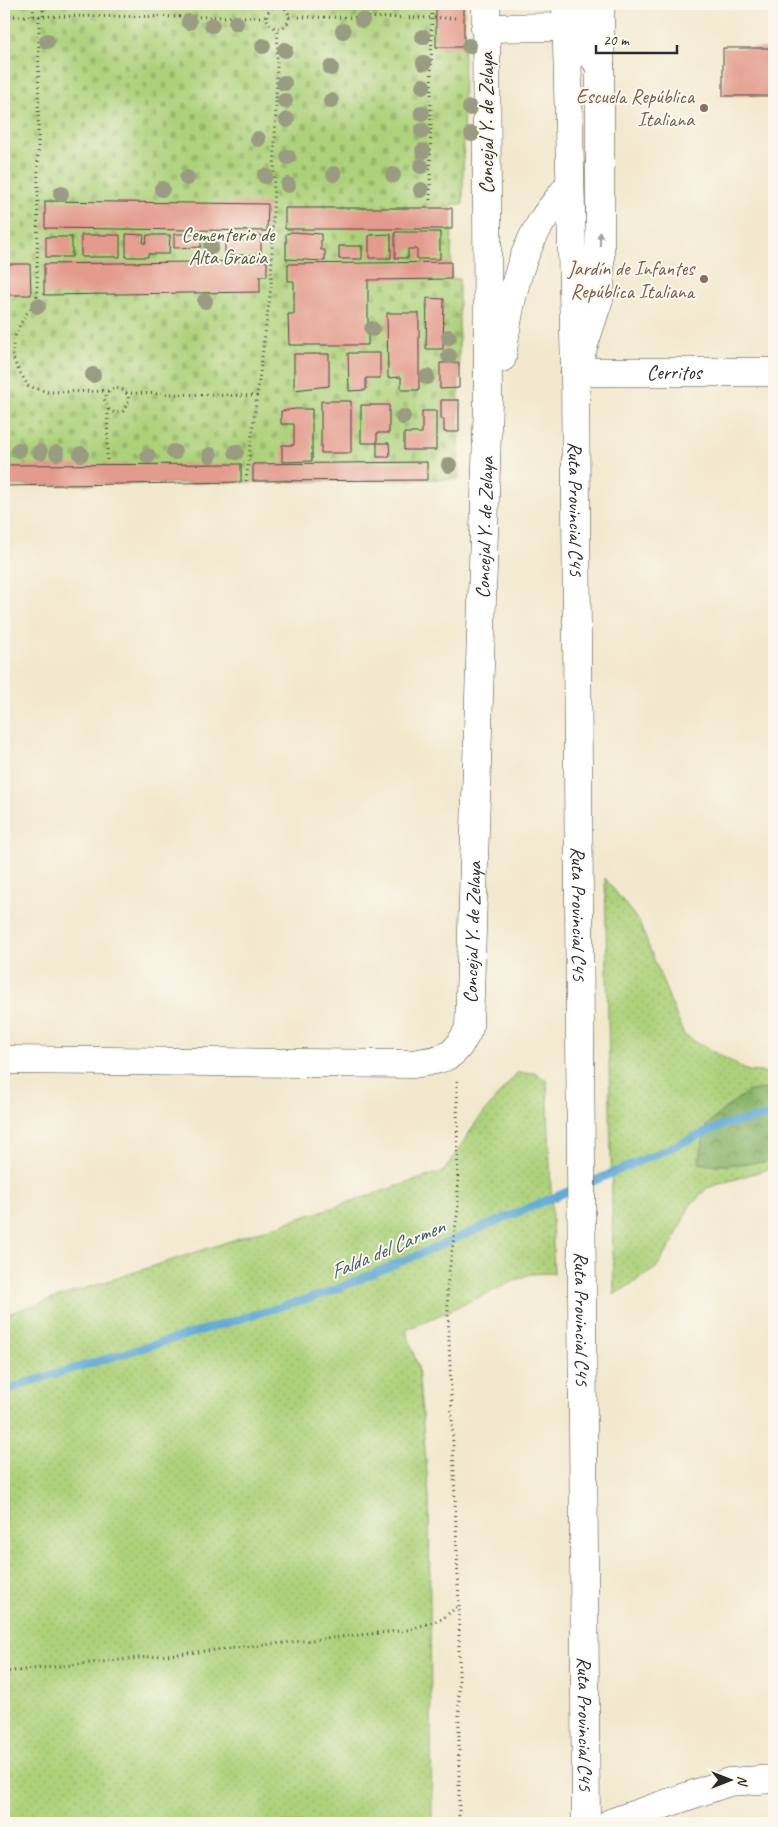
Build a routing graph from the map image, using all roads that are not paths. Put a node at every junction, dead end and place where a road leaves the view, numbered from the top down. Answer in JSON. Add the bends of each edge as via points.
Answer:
{"nodes":[{"id":1,"x":595,"y":4,"type":"edge"},
{"id":2,"x":600,"y":4,"type":"edge"},
{"id":3,"x":566,"y":15,"type":"edge"},
{"id":4,"x":478,"y":16,"type":"edge"},
{"id":5,"x":600,"y":65,"type":"junction"},
{"id":6,"x":570,"y":184,"type":"junction"},
{"id":7,"x":575,"y":372,"type":"junction"},
{"id":8,"x":774,"y":372,"type":"edge"},
{"id":9,"x":486,"y":486,"type":"junction"},
{"id":10,"x":4,"y":1060,"type":"edge"},
{"id":11,"x":774,"y":1779,"type":"edge"},
{"id":12,"x":586,"y":1823,"type":"edge"},
{"id":13,"x":610,"y":1823,"type":"edge"}],
"edges":[{"from":1,"to":3,"type":"street","via":[[581,21]]},
{"from":2,"to":5,"type":"street"},
{"from":3,"to":4,"type":"street","name":"Concejal Y. de Zelaya"},
{"from":3,"to":5,"type":"street"},
{"from":3,"to":6,"type":"street","name":"Ruta Provincial C45"},
{"from":4,"to":9,"type":"street","name":"Concejal Y. de Zelaya","via":[[488,400]]},
{"from":7,"to":5,"type":"street","one_way":true,"via":[[600,296]]},
{"from":6,"to":7,"type":"street","name":"Ruta Provincial C45"},
{"from":6,"to":9,"type":"street","via":[[542,221],[518,269],[506,324]]},
{"from":7,"to":8,"type":"street","name":"Cerritos"},
{"from":7,"to":12,"type":"street","name":"Ruta Provincial C45"},
{"from":9,"to":10,"type":"street","name":"Concejal Y. de Zelaya","via":[[465,1037],[447,1058],[413,1064]]},
{"from":11,"to":13,"type":"street","via":[[728,1782]]}]}
